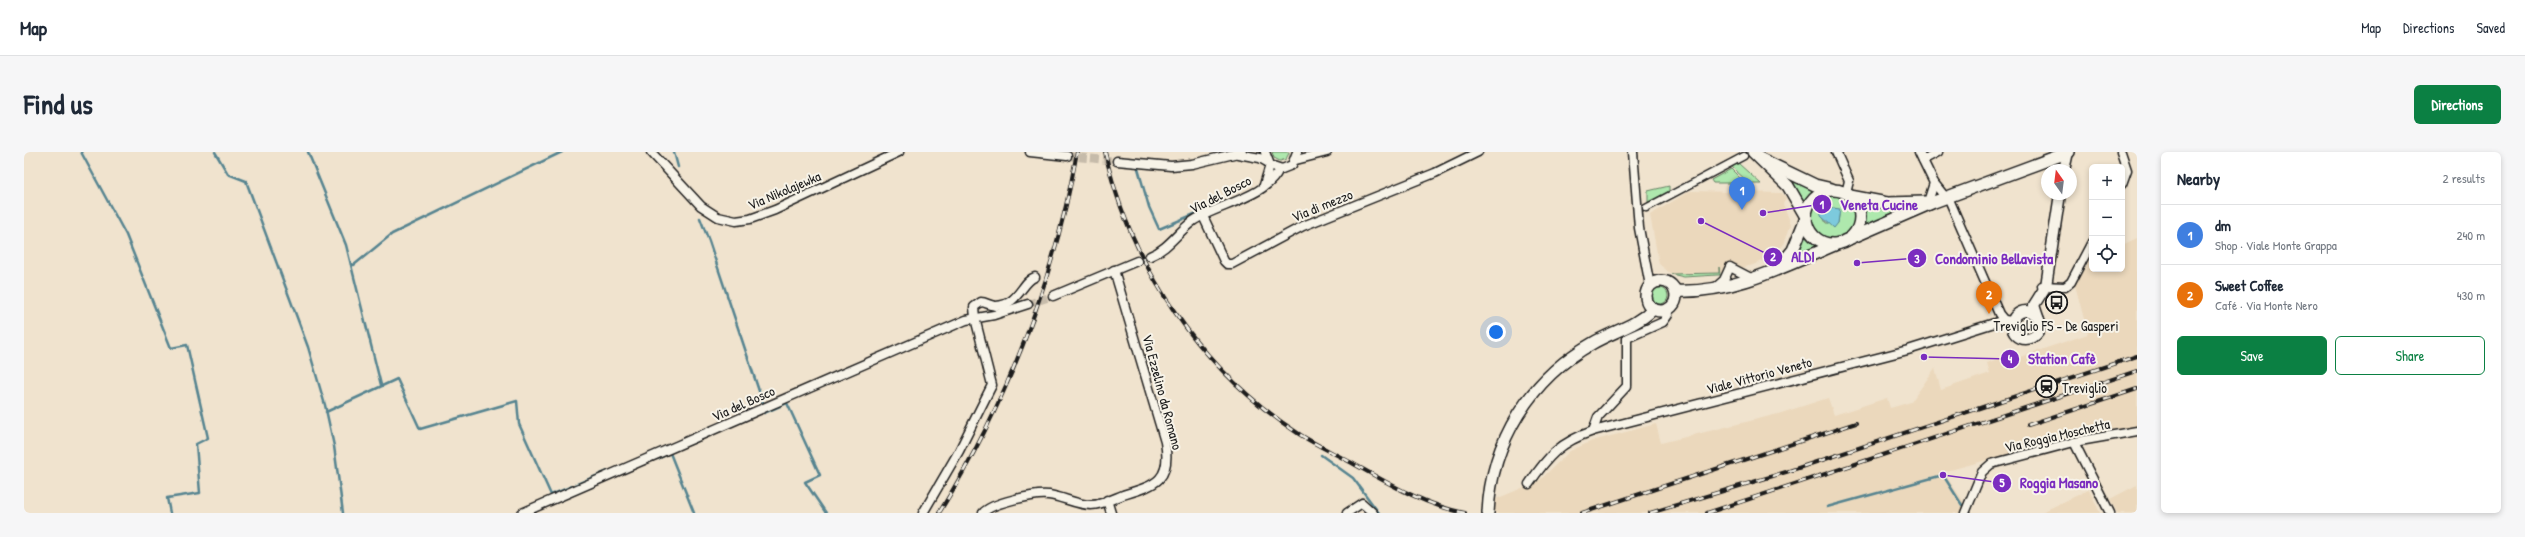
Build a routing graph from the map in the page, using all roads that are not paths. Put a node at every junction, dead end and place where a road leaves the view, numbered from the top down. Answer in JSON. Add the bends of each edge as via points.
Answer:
{"nodes":[{"id":1,"x":651,"y":152,"type":"edge"},
{"id":2,"x":899,"y":152,"type":"edge"},
{"id":3,"x":1030,"y":152,"type":"edge"},
{"id":4,"x":1265,"y":152,"type":"edge"},
{"id":5,"x":1327,"y":152,"type":"edge"},
{"id":6,"x":1478,"y":152,"type":"edge"},
{"id":7,"x":1633,"y":152,"type":"edge"},
{"id":8,"x":1836,"y":152,"type":"edge"},
{"id":9,"x":1919,"y":152,"type":"edge"},
{"id":10,"x":1938,"y":152,"type":"edge"},
{"id":11,"x":2068,"y":152,"type":"edge"},
{"id":12,"x":2121,"y":152,"type":"edge"},
{"id":13,"x":1240,"y":153,"type":"edge"},
{"id":14,"x":1067,"y":156,"type":"dead end"},
{"id":15,"x":1296,"y":156,"type":"edge"},
{"id":16,"x":1753,"y":156,"type":"edge"},
{"id":17,"x":1923,"y":160,"type":"junction"},
{"id":18,"x":1117,"y":161,"type":"tunnel mouth"},
{"id":19,"x":1269,"y":163,"type":"junction"},
{"id":20,"x":2065,"y":164,"type":"edge"},
{"id":21,"x":2125,"y":164,"type":"edge"},
{"id":22,"x":2125,"y":164,"type":"edge"},
{"id":23,"x":1279,"y":169,"type":"junction"},
{"id":24,"x":2125,"y":176,"type":"edge"},
{"id":25,"x":1934,"y":183,"type":"junction"},
{"id":26,"x":1264,"y":185,"type":"junction"},
{"id":27,"x":1845,"y":193,"type":"junction"},
{"id":28,"x":1947,"y":198,"type":"junction"},
{"id":29,"x":2059,"y":200,"type":"edge"},
{"id":30,"x":1931,"y":202,"type":"junction"},
{"id":31,"x":1646,"y":208,"type":"dead end"},
{"id":32,"x":1203,"y":216,"type":"junction"},
{"id":33,"x":1806,"y":218,"type":"junction"},
{"id":34,"x":1842,"y":242,"type":"junction"},
{"id":35,"x":2089,"y":248,"type":"edge"},
{"id":36,"x":1150,"y":256,"type":"tunnel mouth"},
{"id":37,"x":1137,"y":261,"type":"tunnel mouth"},
{"id":38,"x":1114,"y":270,"type":"junction"},
{"id":39,"x":1776,"y":270,"type":"junction"},
{"id":40,"x":1035,"y":278,"type":"dead end"},
{"id":41,"x":1751,"y":278,"type":"junction"},
{"id":42,"x":2045,"y":283,"type":"junction"},
{"id":43,"x":1650,"y":286,"type":"junction"},
{"id":44,"x":1713,"y":290,"type":"junction"},
{"id":45,"x":1675,"y":291,"type":"junction"},
{"id":46,"x":1696,"y":292,"type":"junction"},
{"id":47,"x":1053,"y":296,"type":"tunnel mouth"},
{"id":48,"x":1028,"y":304,"type":"tunnel mouth"},
{"id":49,"x":1650,"y":305,"type":"junction"},
{"id":50,"x":1670,"y":307,"type":"junction"},
{"id":51,"x":2021,"y":312,"type":"junction"},
{"id":52,"x":975,"y":318,"type":"junction"},
{"id":53,"x":2040,"y":320,"type":"junction"},
{"id":54,"x":2008,"y":321,"type":"junction"},
{"id":55,"x":1594,"y":431,"type":"junction"},
{"id":56,"x":2137,"y":431,"type":"edge"},
{"id":57,"x":2074,"y":442,"type":"junction"},
{"id":58,"x":1529,"y":484,"type":"dead end"},
{"id":59,"x":1107,"y":500,"type":"junction"},
{"id":60,"x":522,"y":513,"type":"edge"},
{"id":61,"x":923,"y":513,"type":"edge"},
{"id":62,"x":983,"y":513,"type":"edge"},
{"id":63,"x":1111,"y":513,"type":"edge"},
{"id":64,"x":1346,"y":513,"type":"edge"},
{"id":65,"x":1374,"y":513,"type":"edge"},
{"id":66,"x":1488,"y":513,"type":"edge"},
{"id":67,"x":1966,"y":513,"type":"edge"},
{"id":68,"x":2110,"y":513,"type":"edge"}],
"edges":[{"from":1,"to":2,"type":"street","name":"Via Nikolajewka","via":[[701,206],[718,217],[736,221],[775,210]]},
{"from":3,"to":14,"type":"street"},
{"from":4,"to":19,"type":"street"},
{"from":5,"to":15,"type":"street"},
{"from":6,"to":32,"type":"street","name":"Via di mezzo","via":[[1435,173],[1303,226],[1232,264],[1224,261]]},
{"from":7,"to":43,"type":"street","via":[[1639,228]]},
{"from":8,"to":27,"type":"street","via":[[1849,181]]},
{"from":9,"to":17,"type":"street"},
{"from":10,"to":17,"type":"street"},
{"from":11,"to":20,"type":"street"},
{"from":11,"to":28,"type":"main road"},
{"from":12,"to":21,"type":"street"},
{"from":13,"to":18,"type":"street","via":[[1171,166]]},
{"from":13,"to":19,"type":"street"},
{"from":15,"to":23,"type":"street","via":[[1288,167]]},
{"from":16,"to":27,"type":"main road","via":[[1815,185]]},
{"from":16,"to":31,"type":"street"},
{"from":16,"to":33,"type":"main road","via":[[1788,186]]},
{"from":17,"to":25,"type":"street"},
{"from":19,"to":23,"type":"street"},
{"from":19,"to":26,"type":"street","name":"Via del Bosco"},
{"from":22,"to":24,"type":"street"},
{"from":23,"to":26,"type":"street","name":"Via del Bosco","via":[[1275,177]]},
{"from":25,"to":28,"type":"street"},
{"from":25,"to":30,"type":"street"},
{"from":26,"to":32,"type":"street","name":"Via del Bosco","via":[[1257,191]]},
{"from":27,"to":30,"type":"main road","via":[[1872,202]]},
{"from":27,"to":33,"type":"main road","via":[[1823,192],[1816,196],[1807,209]]},
{"from":27,"to":34,"type":"main road","via":[[1859,211],[1859,220],[1857,229]]},
{"from":28,"to":30,"type":"main road"},
{"from":28,"to":54,"type":"street","via":[[1999,314]]},
{"from":29,"to":42,"type":"street"},
{"from":30,"to":34,"type":"main road"},
{"from":32,"to":36,"type":"street","name":"Via del Bosco","via":[[1164,248]]},
{"from":33,"to":34,"type":"main road","via":[[1807,226],[1817,238],[1824,242]]},
{"from":33,"to":39,"type":"main road","via":[[1793,250]]},
{"from":34,"to":39,"type":"main road"},
{"from":35,"to":42,"type":"street","via":[[2071,282],[2065,287]]},
{"from":37,"to":38,"type":"street"},
{"from":38,"to":47,"type":"street"},
{"from":38,"to":59,"type":"street","name":"Via Ezzelino da Romano","via":[[1168,457],[1163,475],[1154,484]]},
{"from":39,"to":41,"type":"main road"},
{"from":40,"to":52,"type":"street","via":[[1026,283],[1017,298],[996,306],[978,303],[974,307]]},
{"from":41,"to":44,"type":"main road"},
{"from":41,"to":44,"type":"street","via":[[1730,267],[1724,280]]},
{"from":42,"to":51,"type":"street"},
{"from":42,"to":53,"type":"street","via":[[2034,305]]},
{"from":43,"to":45,"type":"main road","via":[[1662,281],[1670,284]]},
{"from":43,"to":49,"type":"main road","via":[[1646,293]]},
{"from":44,"to":46,"type":"main road"},
{"from":45,"to":46,"type":"main road"},
{"from":45,"to":50,"type":"main road"},
{"from":46,"to":50,"type":"main road"},
{"from":48,"to":52,"type":"street","name":"Via del Bosco"},
{"from":49,"to":50,"type":"main road"},
{"from":49,"to":66,"type":"main road","via":[[1642,320],[1594,342],[1575,354],[1543,380],[1528,398],[1511,424],[1496,462],[1488,496]]},
{"from":50,"to":55,"type":"street","via":[[1663,322],[1627,338],[1627,386],[1598,417]]},
{"from":51,"to":53,"type":"street","via":[[2032,312]]},
{"from":51,"to":54,"type":"street"},
{"from":52,"to":60,"type":"street","name":"Via del Bosco","via":[[958,323]]},
{"from":52,"to":61,"type":"street","via":[[992,385],[962,445]]},
{"from":53,"to":54,"type":"street","via":[[2038,333],[2028,339],[2016,334]]},
{"from":54,"to":55,"type":"street","name":"Viale Vittorio Veneto","via":[[1908,350]]},
{"from":55,"to":58,"type":"street","name":"Viale Vittorio Veneto","via":[[1564,443],[1553,452]]},
{"from":56,"to":57,"type":"street","name":"Via Roggia Moschetta"},
{"from":57,"to":67,"type":"street","name":"Via Roggia Moschetta","via":[[1991,464],[1985,468]]},
{"from":57,"to":68,"type":"street"},
{"from":59,"to":62,"type":"street","name":"Via Ezzelino da Romano","via":[[1087,505],[1042,494],[992,506]]},
{"from":59,"to":63,"type":"street"},
{"from":64,"to":65,"type":"street","via":[[1362,503]]}]}
